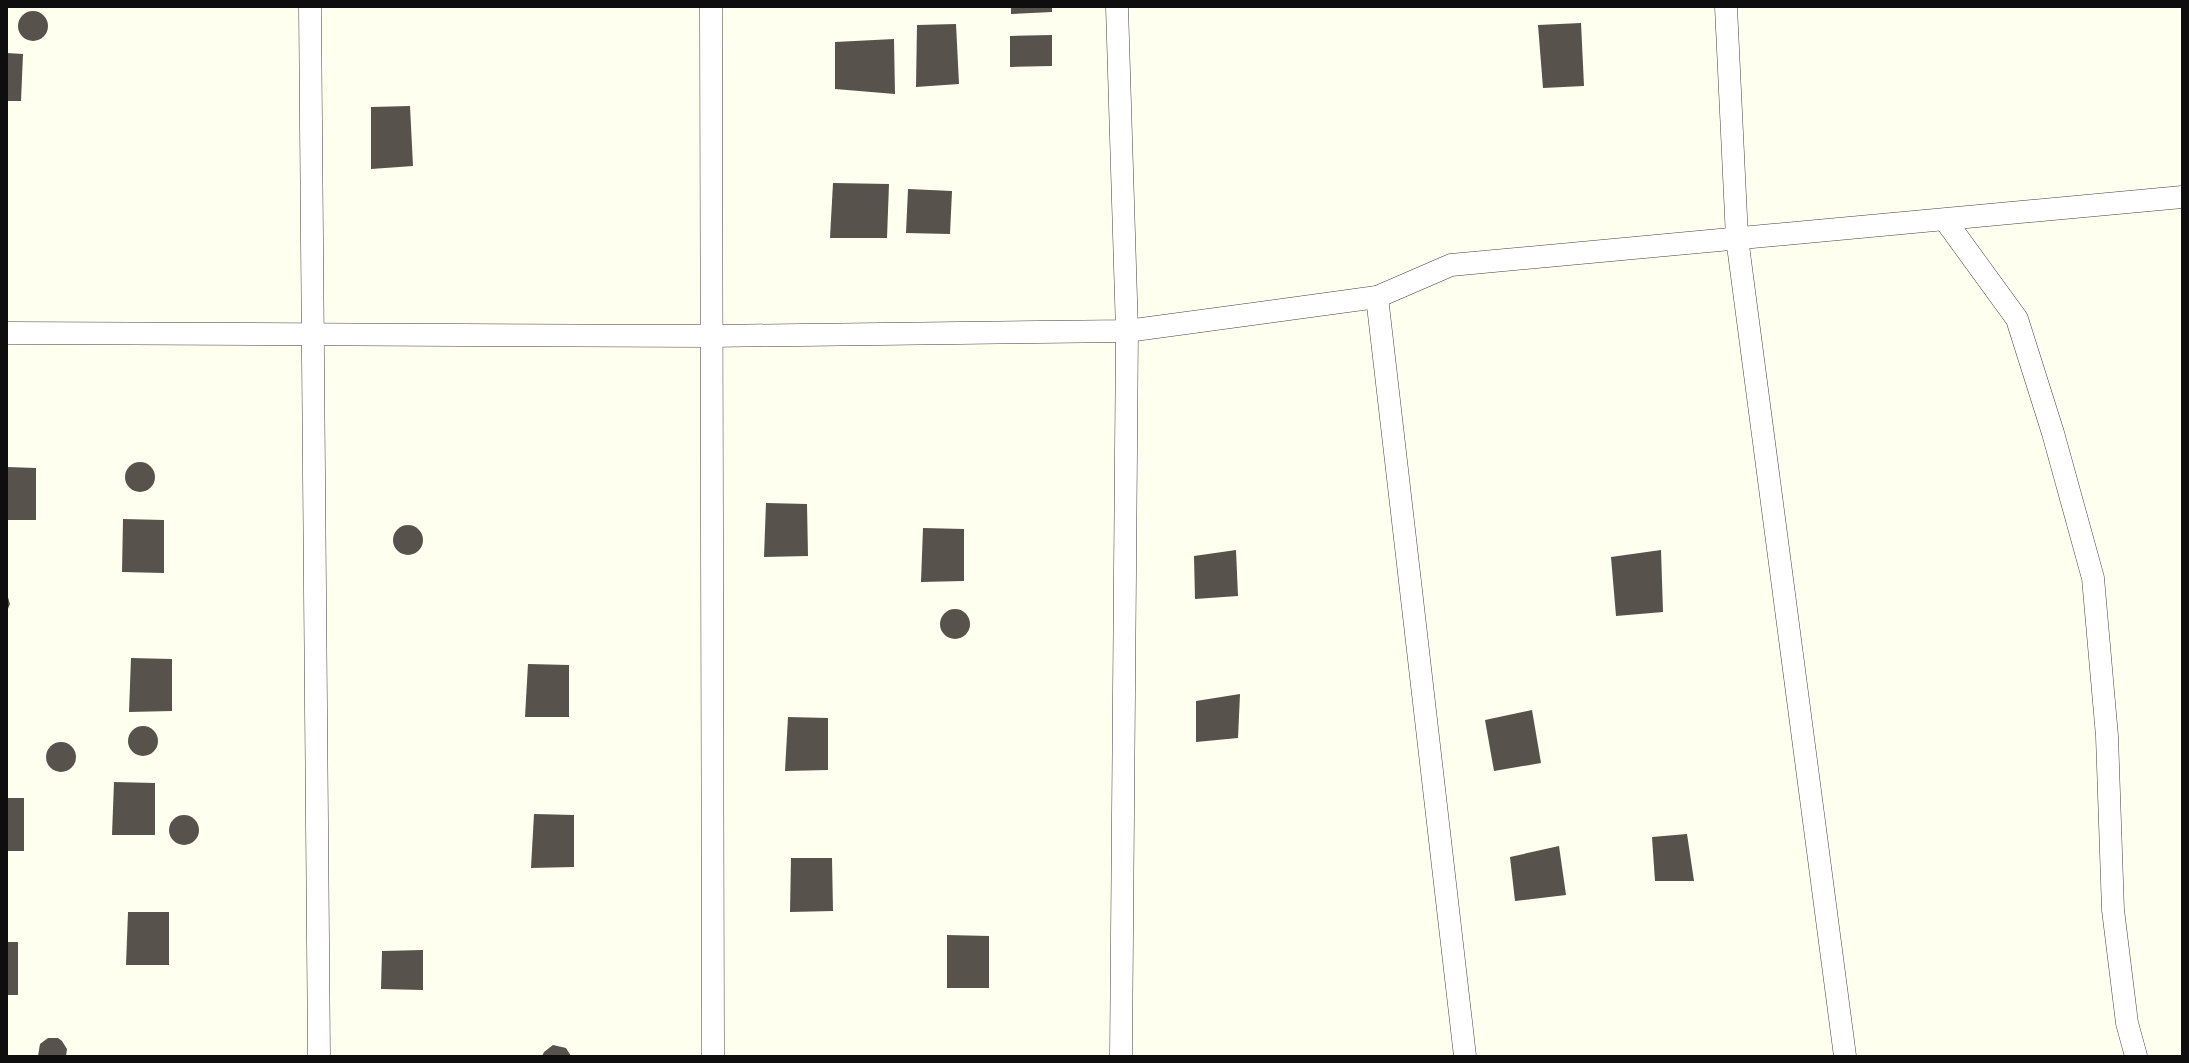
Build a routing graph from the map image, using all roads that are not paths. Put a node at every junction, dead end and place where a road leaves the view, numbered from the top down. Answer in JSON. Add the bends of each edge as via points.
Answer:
{"nodes":[{"id":1,"x":310,"y":7,"type":"edge"},
{"id":2,"x":711,"y":7,"type":"edge"},
{"id":3,"x":1117,"y":7,"type":"edge"},
{"id":4,"x":1726,"y":7,"type":"edge"},
{"id":5,"x":2182,"y":197,"type":"edge"},
{"id":6,"x":1945,"y":220,"type":"junction"},
{"id":7,"x":1738,"y":238,"type":"junction"},
{"id":8,"x":1377,"y":297,"type":"junction"},
{"id":9,"x":1127,"y":331,"type":"junction"},
{"id":10,"x":7,"y":333,"type":"edge"},
{"id":11,"x":312,"y":335,"type":"junction"},
{"id":12,"x":710,"y":336,"type":"junction"},
{"id":13,"x":319,"y":1056,"type":"edge"},
{"id":14,"x":713,"y":1056,"type":"edge"},
{"id":15,"x":1121,"y":1056,"type":"edge"},
{"id":16,"x":1465,"y":1056,"type":"edge"},
{"id":17,"x":1845,"y":1056,"type":"edge"},
{"id":18,"x":2136,"y":1056,"type":"edge"}],
"edges":[{"from":1,"to":11,"type":"street"},
{"from":2,"to":12,"type":"street"},
{"from":3,"to":9,"type":"street"},
{"from":4,"to":7,"type":"street"},
{"from":5,"to":6,"type":"street"},
{"from":6,"to":7,"type":"street"},
{"from":6,"to":18,"type":"street","via":[[2016,318],[2053,433],[2093,578],[2108,736],[2113,910],[2127,1023]]},
{"from":7,"to":8,"type":"street","via":[[1451,265]]},
{"from":7,"to":17,"type":"street"},
{"from":8,"to":9,"type":"street"},
{"from":8,"to":16,"type":"street"},
{"from":9,"to":12,"type":"street"},
{"from":9,"to":15,"type":"street"},
{"from":10,"to":11,"type":"street"},
{"from":11,"to":12,"type":"street"},
{"from":11,"to":13,"type":"street"},
{"from":12,"to":14,"type":"street"}]}
